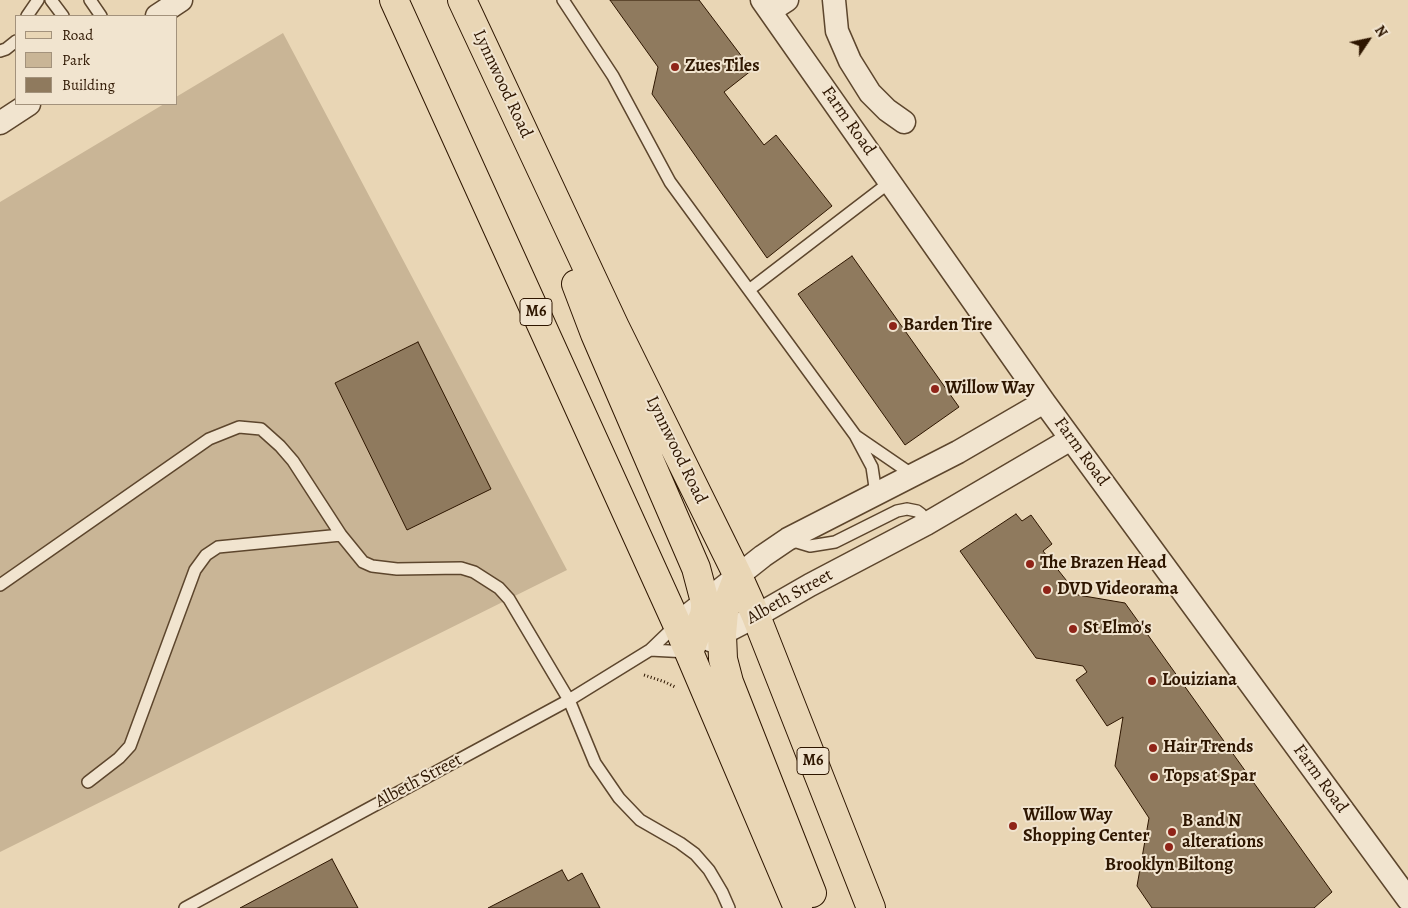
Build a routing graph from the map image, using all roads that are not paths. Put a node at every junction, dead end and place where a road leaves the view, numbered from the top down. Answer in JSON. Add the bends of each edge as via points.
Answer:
{"nodes":[{"id":1,"x":38,"y":0,"type":"edge"},
{"id":2,"x":51,"y":0,"type":"edge"},
{"id":3,"x":90,"y":0,"type":"edge"},
{"id":4,"x":181,"y":0,"type":"edge"},
{"id":5,"x":394,"y":0,"type":"edge"},
{"id":6,"x":462,"y":0,"type":"edge"},
{"id":7,"x":563,"y":0,"type":"edge"},
{"id":8,"x":834,"y":0,"type":"edge"},
{"id":9,"x":773,"y":4,"type":"edge"},
{"id":10,"x":28,"y":15,"type":"edge"},
{"id":11,"x":62,"y":15,"type":"edge"},
{"id":12,"x":100,"y":15,"type":"edge"},
{"id":13,"x":158,"y":15,"type":"edge"},
{"id":14,"x":15,"y":42,"type":"edge"},
{"id":15,"x":0,"y":50,"type":"edge"},
{"id":16,"x":27,"y":105,"type":"edge"},
{"id":17,"x":904,"y":122,"type":"dead end"},
{"id":18,"x":0,"y":123,"type":"edge"},
{"id":19,"x":529,"y":143,"type":"junction"},
{"id":20,"x":890,"y":182,"type":"junction"},
{"id":21,"x":749,"y":290,"type":"junction"},
{"id":22,"x":1044,"y":402,"type":"junction"},
{"id":23,"x":855,"y":435,"type":"junction"},
{"id":24,"x":1071,"y":439,"type":"junction"},
{"id":25,"x":913,"y":475,"type":"junction"},
{"id":26,"x":876,"y":494,"type":"junction"},
{"id":27,"x":926,"y":524,"type":"junction"},
{"id":28,"x":341,"y":535,"type":"junction"},
{"id":29,"x":788,"y":539,"type":"junction"},
{"id":30,"x":738,"y":576,"type":"junction"},
{"id":31,"x":0,"y":585,"type":"edge"},
{"id":32,"x":705,"y":602,"type":"junction"},
{"id":33,"x":756,"y":616,"type":"junction"},
{"id":34,"x":677,"y":624,"type":"junction"},
{"id":35,"x":722,"y":634,"type":"junction"},
{"id":36,"x":650,"y":650,"type":"junction"},
{"id":37,"x":689,"y":652,"type":"junction"},
{"id":38,"x":569,"y":700,"type":"junction"},
{"id":39,"x":88,"y":782,"type":"dead end"},
{"id":40,"x":1408,"y":898,"type":"edge"},
{"id":41,"x":185,"y":908,"type":"edge"},
{"id":42,"x":729,"y":908,"type":"edge"},
{"id":43,"x":798,"y":908,"type":"edge"},
{"id":44,"x":817,"y":908,"type":"edge"},
{"id":45,"x":871,"y":908,"type":"edge"},
{"id":46,"x":1397,"y":908,"type":"edge"}],
"edges":[{"from":1,"to":10,"type":"lane"},
{"from":2,"to":11,"type":"lane"},
{"from":3,"to":12,"type":"lane"},
{"from":4,"to":13,"type":"street"},
{"from":5,"to":34,"type":"main road","number":"M6"},
{"from":6,"to":19,"type":"main road","name":"Lynnwood Road","number":"M6"},
{"from":7,"to":21,"type":"lane","via":[[613,76],[670,182]]},
{"from":8,"to":17,"type":"street","via":[[837,31],[850,61],[870,93]]},
{"from":9,"to":20,"type":"street","name":"Farm Road"},
{"from":14,"to":15,"type":"lane"},
{"from":16,"to":18,"type":"street"},
{"from":19,"to":30,"type":"main road","name":"Lynnwood Road","number":"M6","via":[[615,327]]},
{"from":19,"to":32,"type":"main road","via":[[558,236],[595,334],[696,568]]},
{"from":20,"to":21,"type":"lane"},
{"from":20,"to":22,"type":"street","name":"Farm Road"},
{"from":21,"to":23,"type":"lane"},
{"from":22,"to":24,"type":"street","name":"Farm Road"},
{"from":22,"to":25,"type":"street","name":"Albeth Street"},
{"from":23,"to":25,"type":"lane"},
{"from":23,"to":26,"type":"lane","via":[[872,467]]},
{"from":24,"to":27,"type":"street","name":"Albeth Street"},
{"from":24,"to":40,"type":"street","name":"Farm Road"},
{"from":25,"to":26,"type":"street","name":"Albeth Street"},
{"from":26,"to":29,"type":"street","name":"Albeth Street"},
{"from":27,"to":29,"type":"lane","name":"Albeth Street","via":[[917,511],[897,511],[835,542],[810,546]]},
{"from":27,"to":33,"type":"street","name":"Albeth Street"},
{"from":28,"to":31,"type":"lane","via":[[280,446],[261,429],[239,427],[209,439]]},
{"from":28,"to":38,"type":"lane","via":[[364,562],[372,566],[461,568],[487,579],[509,599]]},
{"from":28,"to":39,"type":"lane","via":[[218,546],[206,555],[195,570],[130,746]]},
{"from":29,"to":30,"type":"street","name":"Albeth Street"},
{"from":30,"to":32,"type":"street","name":"Albeth Street"},
{"from":30,"to":33,"type":"main road","name":"Lynnwood Road","number":"M6"},
{"from":30,"to":35,"type":"main road","via":[[724,612]]},
{"from":32,"to":34,"type":"street","name":"Albeth Street"},
{"from":32,"to":37,"type":"main road","via":[[704,615]]},
{"from":33,"to":35,"type":"street","name":"Albeth Street"},
{"from":33,"to":45,"type":"main road","name":"Lynnwood Road","number":"M6"},
{"from":34,"to":36,"type":"lane","name":"Albeth Street"},
{"from":34,"to":37,"type":"main road","number":"M6"},
{"from":35,"to":37,"type":"street","name":"Albeth Street"},
{"from":35,"to":44,"type":"main road","via":[[723,659],[729,682]]},
{"from":36,"to":37,"type":"lane"},
{"from":36,"to":38,"type":"lane","name":"Albeth Street"},
{"from":37,"to":43,"type":"main road","number":"M6"},
{"from":38,"to":41,"type":"lane","name":"Albeth Street"},
{"from":38,"to":42,"type":"lane","via":[[596,763],[619,798],[640,820],[695,854],[709,870]]},
{"from":40,"to":46,"type":"street"}]}
